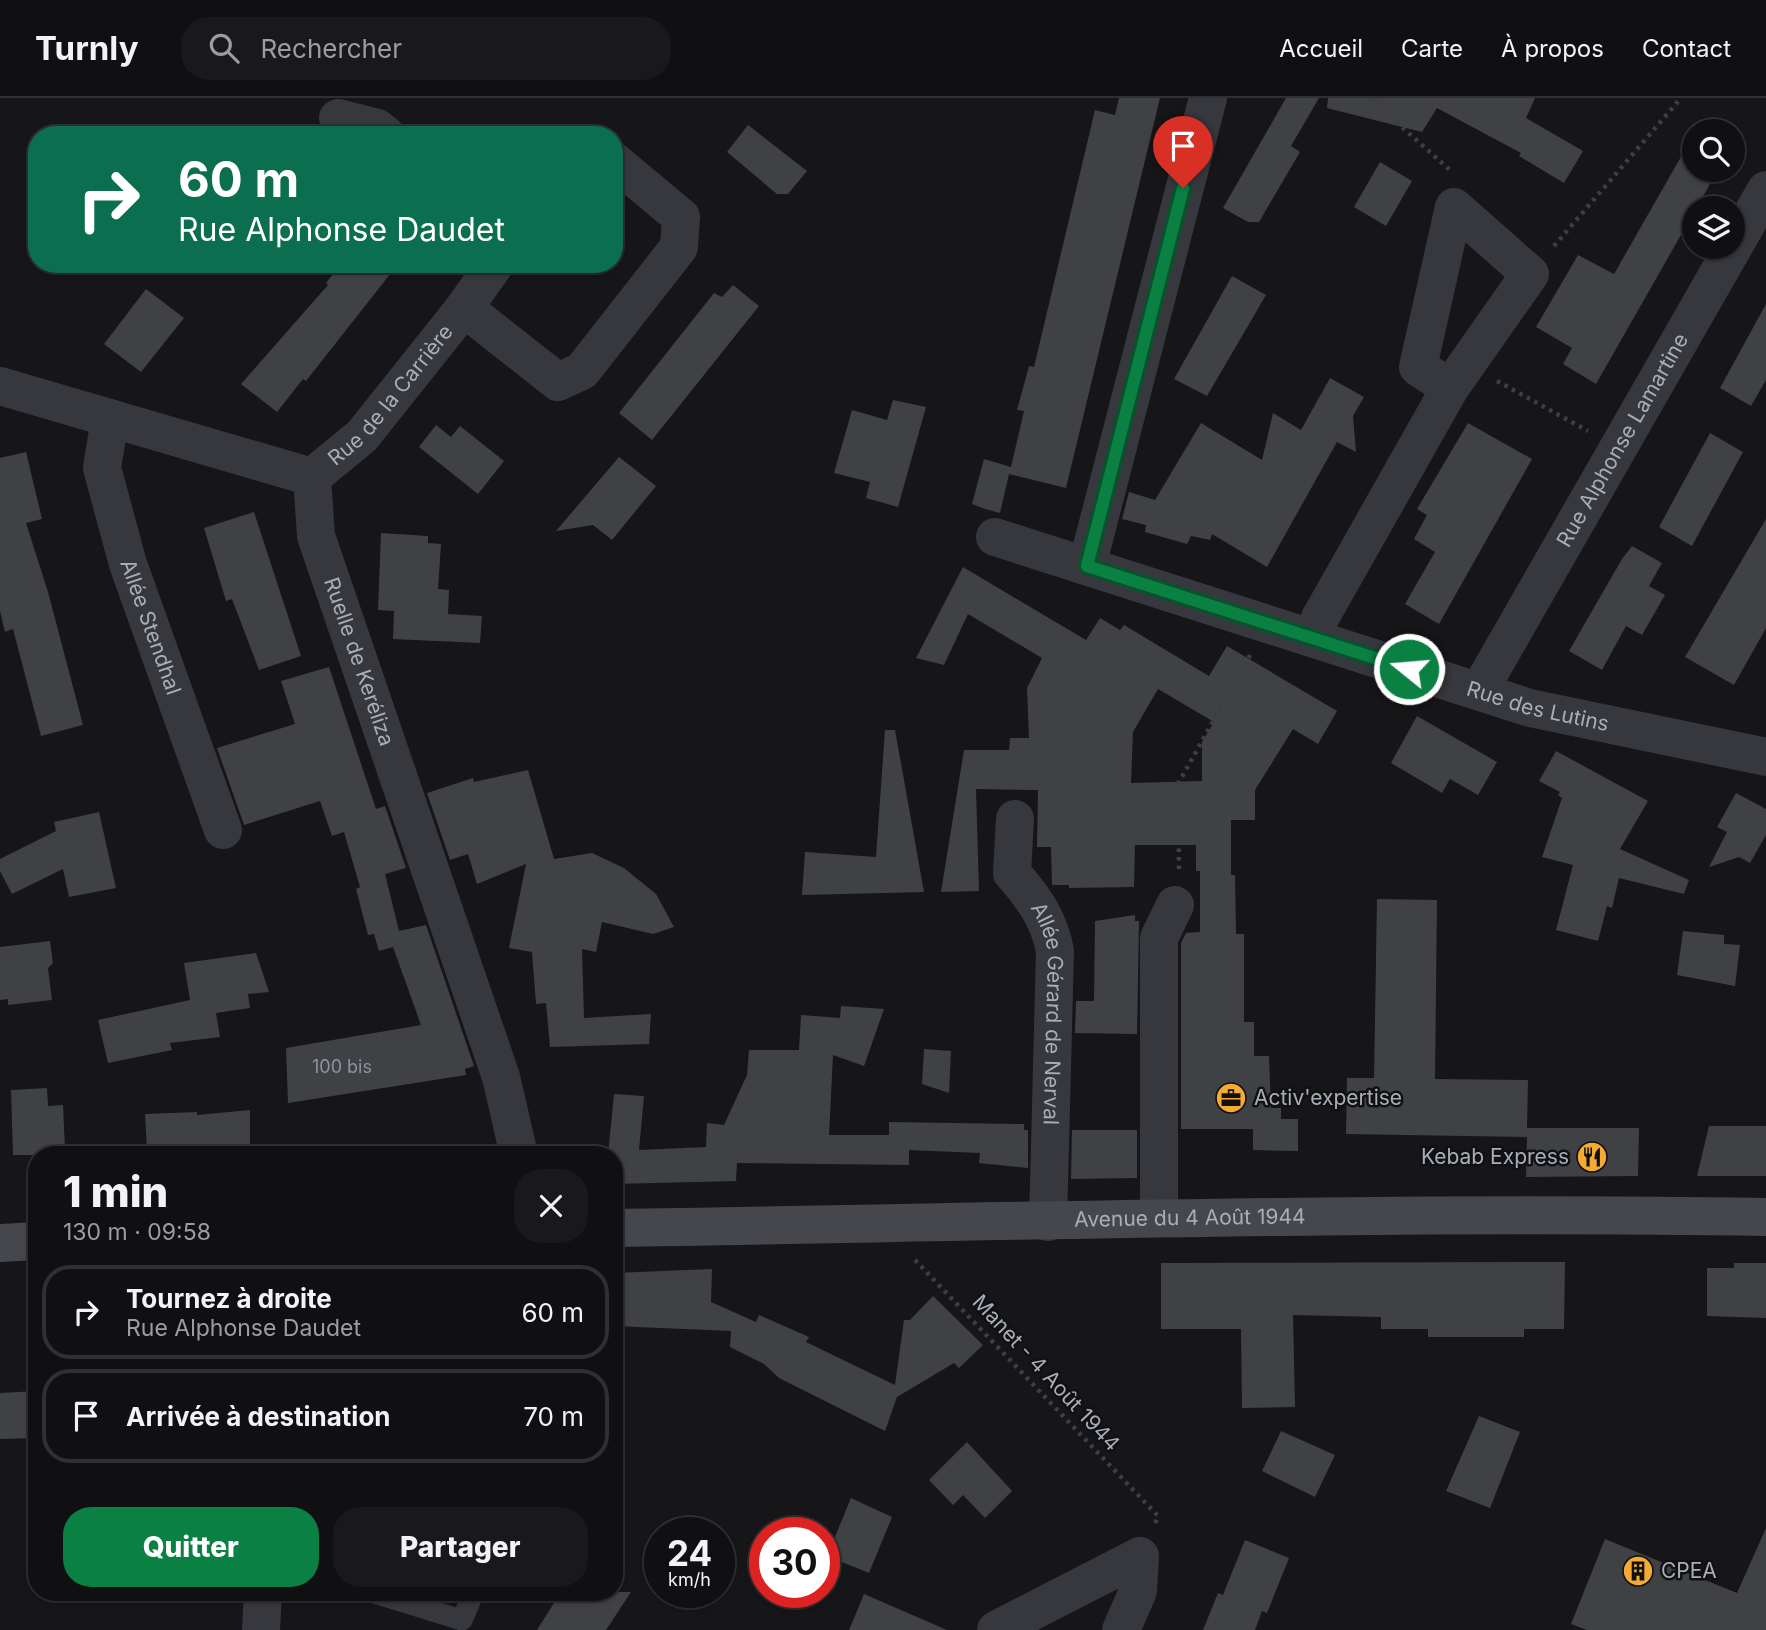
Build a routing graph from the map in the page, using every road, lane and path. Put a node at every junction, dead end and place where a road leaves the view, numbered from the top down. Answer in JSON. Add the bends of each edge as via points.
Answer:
{"nodes":[{"id":1,"x":1208,"y":98,"type":"edge"},
{"id":2,"x":1376,"y":98,"type":"edge"},
{"id":3,"x":1681,"y":98,"type":"edge"},
{"id":4,"x":338,"y":118,"type":"dead end"},
{"id":5,"x":369,"y":126,"type":"edge"},
{"id":6,"x":623,"y":169,"type":"edge"},
{"id":7,"x":1766,"y":190,"type":"edge"},
{"id":8,"x":1454,"y":207,"type":"junction"},
{"id":9,"x":489,"y":273,"type":"edge"},
{"id":10,"x":1530,"y":274,"type":"junction"},
{"id":11,"x":464,"y":308,"type":"junction"},
{"id":12,"x":1458,"y":376,"type":"junction"},
{"id":13,"x":0,"y":386,"type":"edge"},
{"id":14,"x":110,"y":418,"type":"junction"},
{"id":15,"x":1620,"y":447,"type":"junction"},
{"id":16,"x":312,"y":477,"type":"junction"},
{"id":17,"x":995,"y":537,"type":"dead end"},
{"id":18,"x":1087,"y":566,"type":"junction"},
{"id":19,"x":1268,"y":624,"type":"junction"},
{"id":20,"x":1315,"y":639,"type":"junction"},
{"id":21,"x":1479,"y":691,"type":"junction"},
{"id":22,"x":1766,"y":757,"type":"edge"},
{"id":23,"x":1015,"y":819,"type":"dead end"},
{"id":24,"x":223,"y":830,"type":"dead end"},
{"id":25,"x":1175,"y":905,"type":"joint"},
{"id":26,"x":517,"y":1146,"type":"edge"},
{"id":27,"x":1159,"y":1217,"type":"junction"},
{"id":28,"x":1766,"y":1217,"type":"edge"},
{"id":29,"x":1048,"y":1222,"type":"junction"},
{"id":30,"x":876,"y":1224,"type":"junction"},
{"id":31,"x":623,"y":1228,"type":"edge"},
{"id":32,"x":28,"y":1241,"type":"edge"},
{"id":33,"x":0,"y":1243,"type":"edge"},
{"id":34,"x":1140,"y":1556,"type":"junction"},
{"id":35,"x":262,"y":1601,"type":"edge"},
{"id":36,"x":401,"y":1601,"type":"edge"},
{"id":37,"x":470,"y":1601,"type":"edge"},
{"id":38,"x":261,"y":1630,"type":"edge"},
{"id":39,"x":996,"y":1630,"type":"edge"},
{"id":40,"x":1121,"y":1630,"type":"edge"}],
"edges":[{"from":1,"to":18,"type":"street"},
{"from":2,"to":8,"type":"path","via":[[1374,102],[1456,175]]},
{"from":3,"to":10,"type":"path"},
{"from":4,"to":5,"type":"street"},
{"from":6,"to":11,"type":"street","name":"Rue de la Carrière","via":[[681,217],[679,247],[582,371],[558,382]]},
{"from":7,"to":15,"type":"street","name":"Rue Alphonse Lamartine"},
{"from":8,"to":10,"type":"street"},
{"from":8,"to":12,"type":"street","via":[[1418,367]]},
{"from":9,"to":11,"type":"street","name":"Rue de la Carrière"},
{"from":10,"to":12,"type":"street"},
{"from":11,"to":16,"type":"street","name":"Rue de la Carrière","via":[[362,436]]},
{"from":12,"to":15,"type":"path"},
{"from":12,"to":20,"type":"street","via":[[1320,618]]},
{"from":13,"to":14,"type":"street"},
{"from":14,"to":16,"type":"street"},
{"from":14,"to":24,"type":"street","name":"Allée Stendhal","via":[[102,468],[128,564]]},
{"from":15,"to":21,"type":"street","name":"Rue Alphonse Lamartine"},
{"from":16,"to":26,"type":"street","name":"Ruelle de Keréliza","via":[[316,536],[501,1077]]},
{"from":17,"to":18,"type":"street","name":"Rue des Lutins"},
{"from":18,"to":19,"type":"street","name":"Rue des Lutins"},
{"from":19,"to":20,"type":"street","name":"Rue des Lutins"},
{"from":19,"to":25,"type":"path","via":[[1178,784],[1179,885]]},
{"from":20,"to":21,"type":"street","name":"Rue des Lutins"},
{"from":21,"to":22,"type":"street","name":"Rue des Lutins","via":[[1530,708]]},
{"from":23,"to":29,"type":"street","name":"Allée Gérard de Nerval","via":[[1012,873],[1050,926],[1055,951]]},
{"from":25,"to":27,"type":"street","via":[[1159,938]]},
{"from":27,"to":28,"type":"street","name":"Avenue du 4 Août 1944"},
{"from":27,"to":29,"type":"street","name":"Avenue du 4 Août 1944"},
{"from":29,"to":30,"type":"street","name":"Avenue du 4 Août 1944"},
{"from":30,"to":31,"type":"street","name":"Avenue du 4 Août 1944"},
{"from":30,"to":34,"type":"path","name":"Manet - 4 Août 1944","via":[[933,1277],[1158,1516]]},
{"from":32,"to":33,"type":"street"},
{"from":34,"to":39,"type":"street"},
{"from":34,"to":40,"type":"street","via":[[1138,1591]]},
{"from":35,"to":38,"type":"street"},
{"from":36,"to":37,"type":"lane","via":[[462,1620]]}]}
